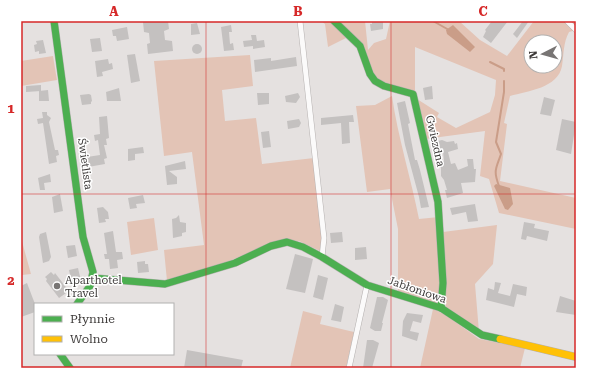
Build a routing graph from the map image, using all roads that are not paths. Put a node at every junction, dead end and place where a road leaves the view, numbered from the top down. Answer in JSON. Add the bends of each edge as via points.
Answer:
{"nodes":[{"id":1,"x":54,"y":21,"type":"edge"},
{"id":2,"x":300,"y":21,"type":"edge"},
{"id":3,"x":334,"y":21,"type":"edge"},
{"id":4,"x":567,"y":21,"type":"edge"},
{"id":5,"x":576,"y":30,"type":"edge"},
{"id":6,"x":322,"y":257,"type":"junction"},
{"id":7,"x":93,"y":278,"type":"junction"},
{"id":8,"x":366,"y":285,"type":"junction"},
{"id":9,"x":78,"y":303,"type":"edge"},
{"id":10,"x":441,"y":308,"type":"junction"},
{"id":11,"x":61,"y":355,"type":"edge"},
{"id":12,"x":576,"y":357,"type":"edge"},
{"id":13,"x":70,"y":368,"type":"edge"},
{"id":14,"x":349,"y":368,"type":"edge"}],
"edges":[{"from":1,"to":7,"type":"street","name":"Świetlista","via":[[83,238],[92,264]]},
{"from":2,"to":6,"type":"street","via":[[324,238]]},
{"from":3,"to":10,"type":"street","name":"Gwiezdna","via":[[362,50],[375,81],[383,86],[413,94],[438,202],[443,283]]},
{"from":4,"to":5,"type":"street"},
{"from":6,"to":7,"type":"street","name":"Jabłoniowa","via":[[287,242],[271,246],[235,263],[165,284]]},
{"from":6,"to":8,"type":"street","name":"Jabłoniowa"},
{"from":7,"to":9,"type":"street","via":[[89,291]]},
{"from":8,"to":10,"type":"street","name":"Jabłoniowa"},
{"from":8,"to":14,"type":"street"},
{"from":10,"to":12,"type":"street","name":"Jabłoniowa","via":[[482,336]]},
{"from":11,"to":13,"type":"street"}]}
